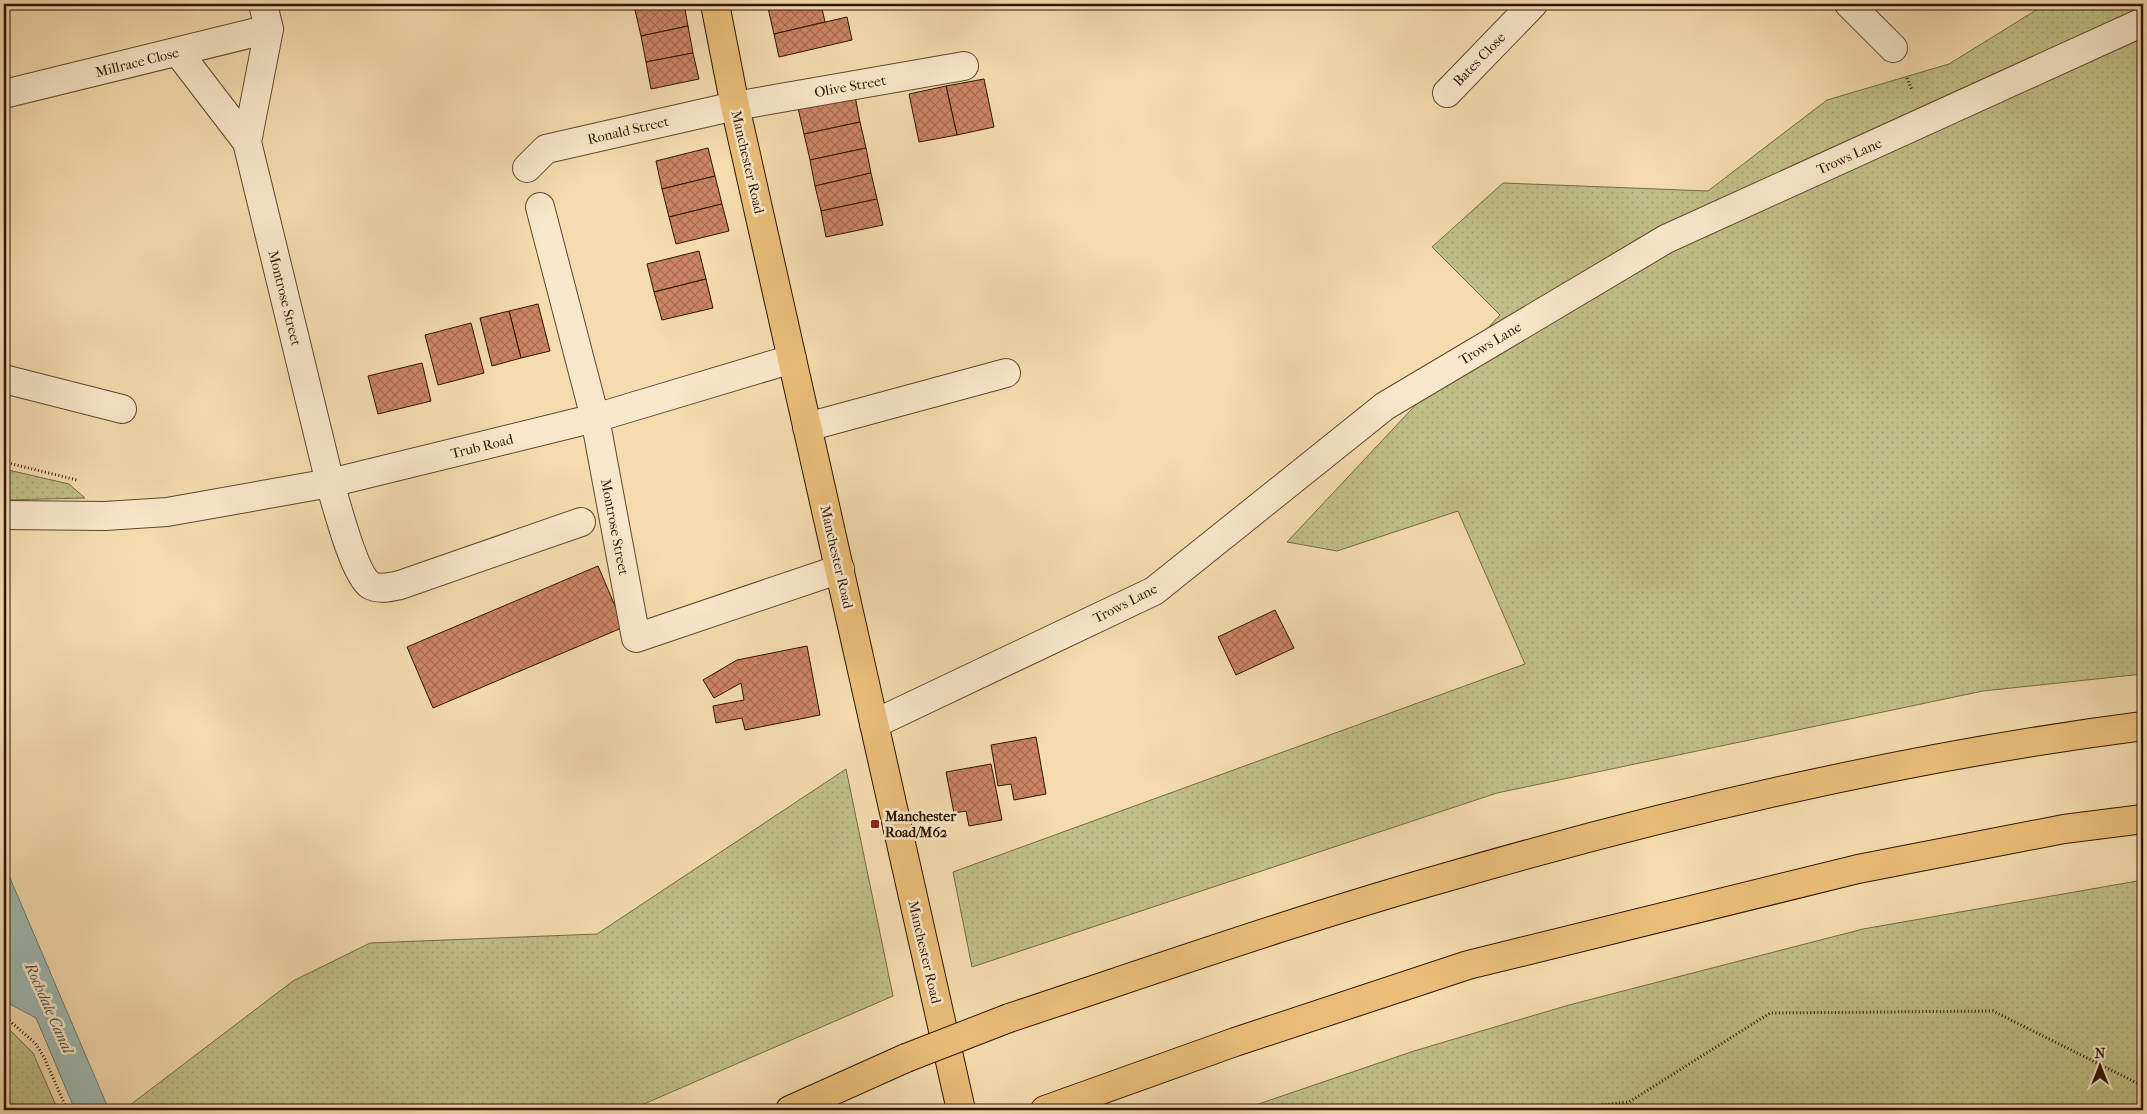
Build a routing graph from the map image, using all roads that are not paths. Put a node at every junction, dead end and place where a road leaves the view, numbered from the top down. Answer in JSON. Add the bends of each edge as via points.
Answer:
{"nodes":[{"id":1,"x":715,"y":4,"type":"edge"},
{"id":2,"x":1533,"y":4,"type":"edge"},
{"id":3,"x":1849,"y":4,"type":"edge"},
{"id":4,"x":266,"y":16,"type":"edge"},
{"id":5,"x":2143,"y":22,"type":"edge"},
{"id":6,"x":1892,"y":48,"type":"road end"},
{"id":7,"x":178,"y":52,"type":"junction"},
{"id":8,"x":964,"y":66,"type":"dead end"},
{"id":9,"x":1447,"y":93,"type":"dead end"},
{"id":10,"x":4,"y":94,"type":"edge"},
{"id":11,"x":735,"y":106,"type":"junction"},
{"id":12,"x":247,"y":142,"type":"junction"},
{"id":13,"x":527,"y":168,"type":"dead end"},
{"id":14,"x":540,"y":207,"type":"dead end"},
{"id":15,"x":792,"y":359,"type":"junction"},
{"id":16,"x":1006,"y":373,"type":"dead end"},
{"id":17,"x":4,"y":379,"type":"edge"},
{"id":18,"x":122,"y":409,"type":"dead end"},
{"id":19,"x":595,"y":418,"type":"junction"},
{"id":20,"x":807,"y":427,"type":"junction"},
{"id":21,"x":330,"y":483,"type":"junction"},
{"id":22,"x":4,"y":515,"type":"edge"},
{"id":23,"x":581,"y":522,"type":"dead end"},
{"id":24,"x":840,"y":569,"type":"junction"},
{"id":25,"x":874,"y":724,"type":"junction"},
{"id":26,"x":2143,"y":726,"type":"edge"},
{"id":27,"x":2143,"y":820,"type":"edge"},
{"id":28,"x":790,"y":1110,"type":"edge"},
{"id":29,"x":961,"y":1110,"type":"edge"},
{"id":30,"x":1045,"y":1110,"type":"edge"}],
"edges":[{"from":1,"to":11,"type":"main road","name":"Manchester Road"},
{"from":2,"to":9,"type":"street","name":"Bates Close"},
{"from":3,"to":6,"type":"street"},
{"from":4,"to":7,"type":"street","name":"Millrace Close"},
{"from":4,"to":12,"type":"street","name":"Montrose Street"},
{"from":5,"to":25,"type":"street","name":"Trows Lane","via":[[1666,238],[1385,406],[1154,591]]},
{"from":7,"to":10,"type":"street","name":"Millrace Close"},
{"from":7,"to":12,"type":"street","name":"Montrose Street"},
{"from":8,"to":11,"type":"street","name":"Olive Street"},
{"from":11,"to":13,"type":"street","name":"Ronald Street","via":[[546,149]]},
{"from":11,"to":15,"type":"main road","name":"Manchester Road"},
{"from":12,"to":21,"type":"street","name":"Montrose Street"},
{"from":14,"to":19,"type":"street","name":"Montrose Street"},
{"from":15,"to":19,"type":"street","name":"Trub Road"},
{"from":15,"to":20,"type":"main road","name":"Manchester Road"},
{"from":16,"to":20,"type":"street"},
{"from":17,"to":18,"type":"street"},
{"from":19,"to":21,"type":"street","name":"Trub Road"},
{"from":19,"to":24,"type":"street","name":"Montrose Street","via":[[636,638]]},
{"from":20,"to":24,"type":"main road","name":"Manchester Road"},
{"from":21,"to":22,"type":"street","name":"Trub Road","via":[[167,512],[105,516]]},
{"from":21,"to":23,"type":"street","name":"Montrose Street","via":[[344,531],[364,579],[371,586],[383,588],[400,585]]},
{"from":24,"to":25,"type":"main road","name":"Manchester Road"},
{"from":25,"to":29,"type":"main road","name":"Manchester Road"},
{"from":26,"to":28,"type":"main road","bridge":true,"via":[[2056,737],[1843,776],[1616,831],[1446,877],[1009,1018],[906,1058]]},
{"from":27,"to":30,"type":"main road","via":[[2064,829],[1858,869],[1468,965],[1235,1042]]}]}
